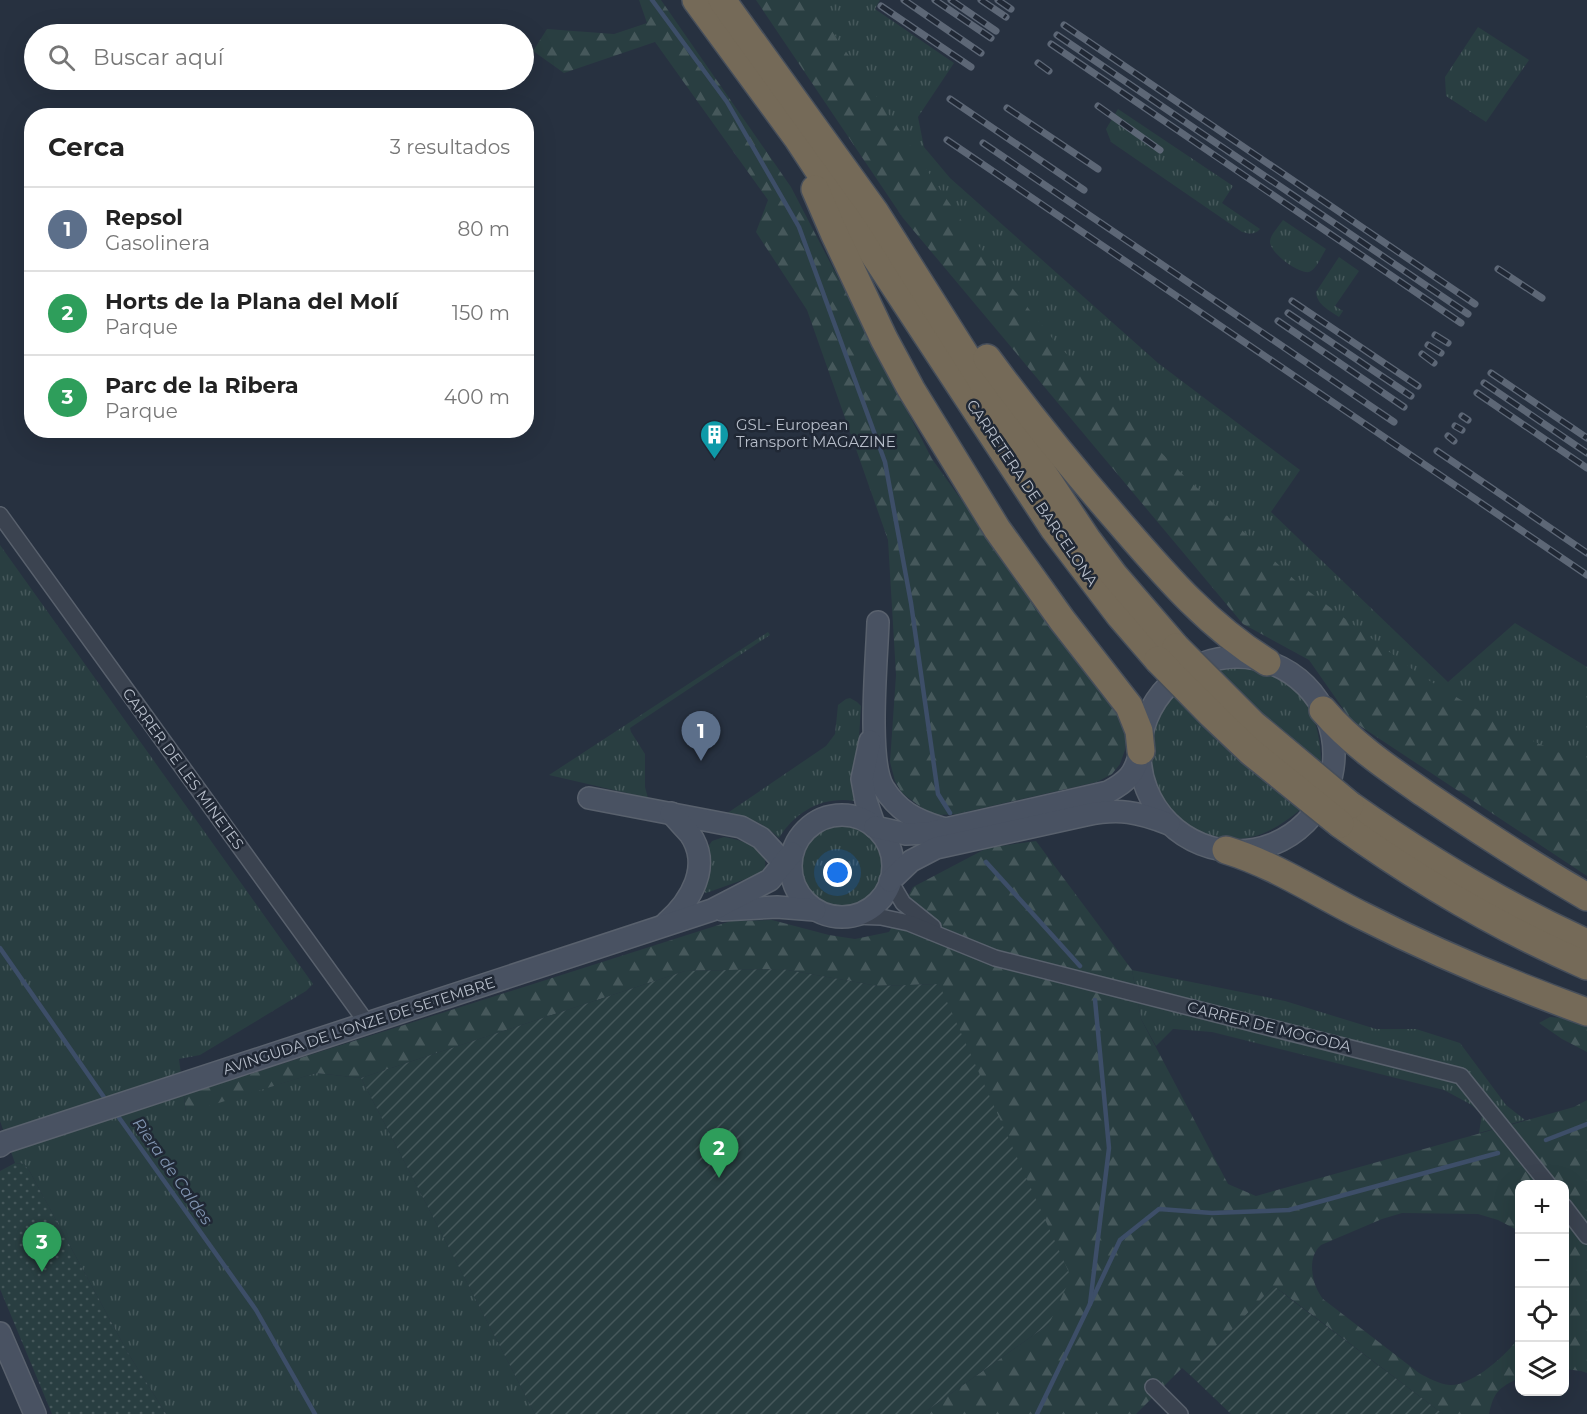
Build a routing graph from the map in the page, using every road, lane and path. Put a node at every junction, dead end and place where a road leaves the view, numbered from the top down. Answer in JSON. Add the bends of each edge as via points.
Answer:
{"nodes":[{"id":1,"x":696,"y":0,"type":"edge"},
{"id":2,"x":722,"y":0,"type":"edge"},
{"id":3,"x":738,"y":0,"type":"edge"},
{"id":4,"x":773,"y":70,"type":"junction"},
{"id":5,"x":798,"y":139,"type":"junction"},
{"id":6,"x":918,"y":278,"type":"junction"},
{"id":7,"x":0,"y":515,"type":"edge"},
{"id":8,"x":878,"y":622,"type":"dead end"},
{"id":9,"x":1167,"y":653,"type":"junction"},
{"id":10,"x":1267,"y":662,"type":"junction"},
{"id":11,"x":1323,"y":710,"type":"junction"},
{"id":12,"x":874,"y":723,"type":"junction"},
{"id":13,"x":1141,"y":751,"type":"junction"},
{"id":14,"x":589,"y":798,"type":"dead end"},
{"id":15,"x":671,"y":813,"type":"junction"},
{"id":16,"x":1345,"y":815,"type":"junction"},
{"id":17,"x":1170,"y":824,"type":"junction"},
{"id":18,"x":875,"y":827,"type":"junction"},
{"id":19,"x":948,"y":829,"type":"junction"},
{"id":20,"x":1226,"y":850,"type":"junction"},
{"id":21,"x":788,"y":859,"type":"junction"},
{"id":22,"x":890,"y":881,"type":"junction"},
{"id":23,"x":1587,"y":897,"type":"edge"},
{"id":24,"x":712,"y":910,"type":"junction"},
{"id":25,"x":815,"y":910,"type":"junction"},
{"id":26,"x":854,"y":916,"type":"junction"},
{"id":27,"x":661,"y":927,"type":"junction"},
{"id":28,"x":945,"y":936,"type":"junction"},
{"id":29,"x":1587,"y":943,"type":"edge"},
{"id":30,"x":1587,"y":966,"type":"edge"},
{"id":31,"x":1587,"y":1012,"type":"edge"},
{"id":32,"x":367,"y":1023,"type":"junction"},
{"id":33,"x":2,"y":1143,"type":"edge"},
{"id":34,"x":1544,"y":1180,"type":"edge"},
{"id":35,"x":1569,"y":1213,"type":"edge"},
{"id":36,"x":1587,"y":1236,"type":"edge"},
{"id":37,"x":0,"y":1333,"type":"edge"},
{"id":38,"x":1153,"y":1387,"type":"dead end"},
{"id":39,"x":35,"y":1414,"type":"edge"},
{"id":40,"x":1180,"y":1414,"type":"edge"}],
"edges":[{"from":1,"to":5,"type":"highway","name":"CARRETERA DE BARCELONA"},
{"from":2,"to":4,"type":"highway","name":"CARRETERA DE BARCELONA"},
{"from":3,"to":4,"type":"highway","via":[[759,29]]},
{"from":4,"to":6,"type":"highway","name":"CARRETERA DE BARCELONA"},
{"from":5,"to":9,"type":"highway","name":"CARRETERA DE BARCELONA","via":[[1053,529],[1119,616]]},
{"from":5,"to":13,"type":"highway","via":[[834,233],[911,389],[997,530],[1129,706],[1139,731]]},
{"from":6,"to":9,"type":"highway","name":"CARRETERA DE BARCELONA","via":[[985,386]]},
{"from":6,"to":10,"type":"highway","via":[[936,294],[1060,452],[1165,574],[1227,635]]},
{"from":7,"to":32,"type":"street","name":"CARRER DE LES MINETES"},
{"from":8,"to":12,"type":"main road"},
{"from":9,"to":16,"type":"highway","name":"CARRETERA DE BARCELONA","bridge":true,"via":[[1212,716],[1251,752]]},
{"from":10,"to":11,"type":"main road","via":[[1299,679]]},
{"from":10,"to":13,"type":"main road","via":[[1212,659],[1191,667],[1156,700],[1143,730]]},
{"from":11,"to":20,"type":"main road","via":[[1332,733],[1334,758],[1322,803],[1311,818],[1278,842],[1250,850]]},
{"from":11,"to":23,"type":"highway","via":[[1353,741],[1400,776]]},
{"from":12,"to":18,"type":"main road","via":[[862,779]]},
{"from":12,"to":19,"type":"main road","via":[[878,770],[891,798],[920,822]]},
{"from":13,"to":17,"type":"main road","via":[[1150,796]]},
{"from":13,"to":19,"type":"main road","via":[[1134,773],[1108,792]]},
{"from":14,"to":15,"type":"main road"},
{"from":15,"to":21,"type":"main road","via":[[741,827]]},
{"from":15,"to":27,"type":"main road","via":[[696,846],[699,871],[689,898]]},
{"from":16,"to":29,"type":"highway","name":"CARRETERA DE BARCELONA"},
{"from":16,"to":30,"type":"highway","name":"CARRETERA DE BARCELONA","via":[[1404,869],[1517,934]]},
{"from":17,"to":20,"type":"main road","via":[[1196,841]]},
{"from":17,"to":22,"type":"main road","via":[[1128,811],[1086,815],[936,849],[911,861]]},
{"from":18,"to":19,"type":"main road","via":[[906,834]]},
{"from":18,"to":21,"type":"main road","via":[[846,815],[828,817],[799,837]]},
{"from":18,"to":22,"type":"main road","via":[[891,854]]},
{"from":20,"to":31,"type":"highway","via":[[1258,860],[1440,953]]},
{"from":21,"to":24,"type":"main road","name":"AVINGUDA DE L'ONZE DE SETEMBRE","via":[[763,884]]},
{"from":21,"to":25,"type":"main road","via":[[795,888]]},
{"from":22,"to":26,"type":"main road","via":[[875,905]]},
{"from":22,"to":28,"type":"street","name":"CARRER DE MOGODA","via":[[903,903]]},
{"from":24,"to":25,"type":"main road","name":"AVINGUDA DE L'ONZE DE SETEMBRE"},
{"from":24,"to":27,"type":"main road","name":"AVINGUDA DE L'ONZE DE SETEMBRE"},
{"from":25,"to":26,"type":"main road","via":[[837,917]]},
{"from":26,"to":28,"type":"street","name":"CARRER DE MOGODA","via":[[895,919]]},
{"from":27,"to":32,"type":"main road","name":"AVINGUDA DE L'ONZE DE SETEMBRE"},
{"from":28,"to":34,"type":"street","name":"CARRER DE MOGODA","via":[[995,958],[1461,1076]]},
{"from":32,"to":33,"type":"main road","name":"AVINGUDA DE L'ONZE DE SETEMBRE"},
{"from":35,"to":36,"type":"street"},
{"from":37,"to":39,"type":"main road"},
{"from":38,"to":40,"type":"street"}]}
